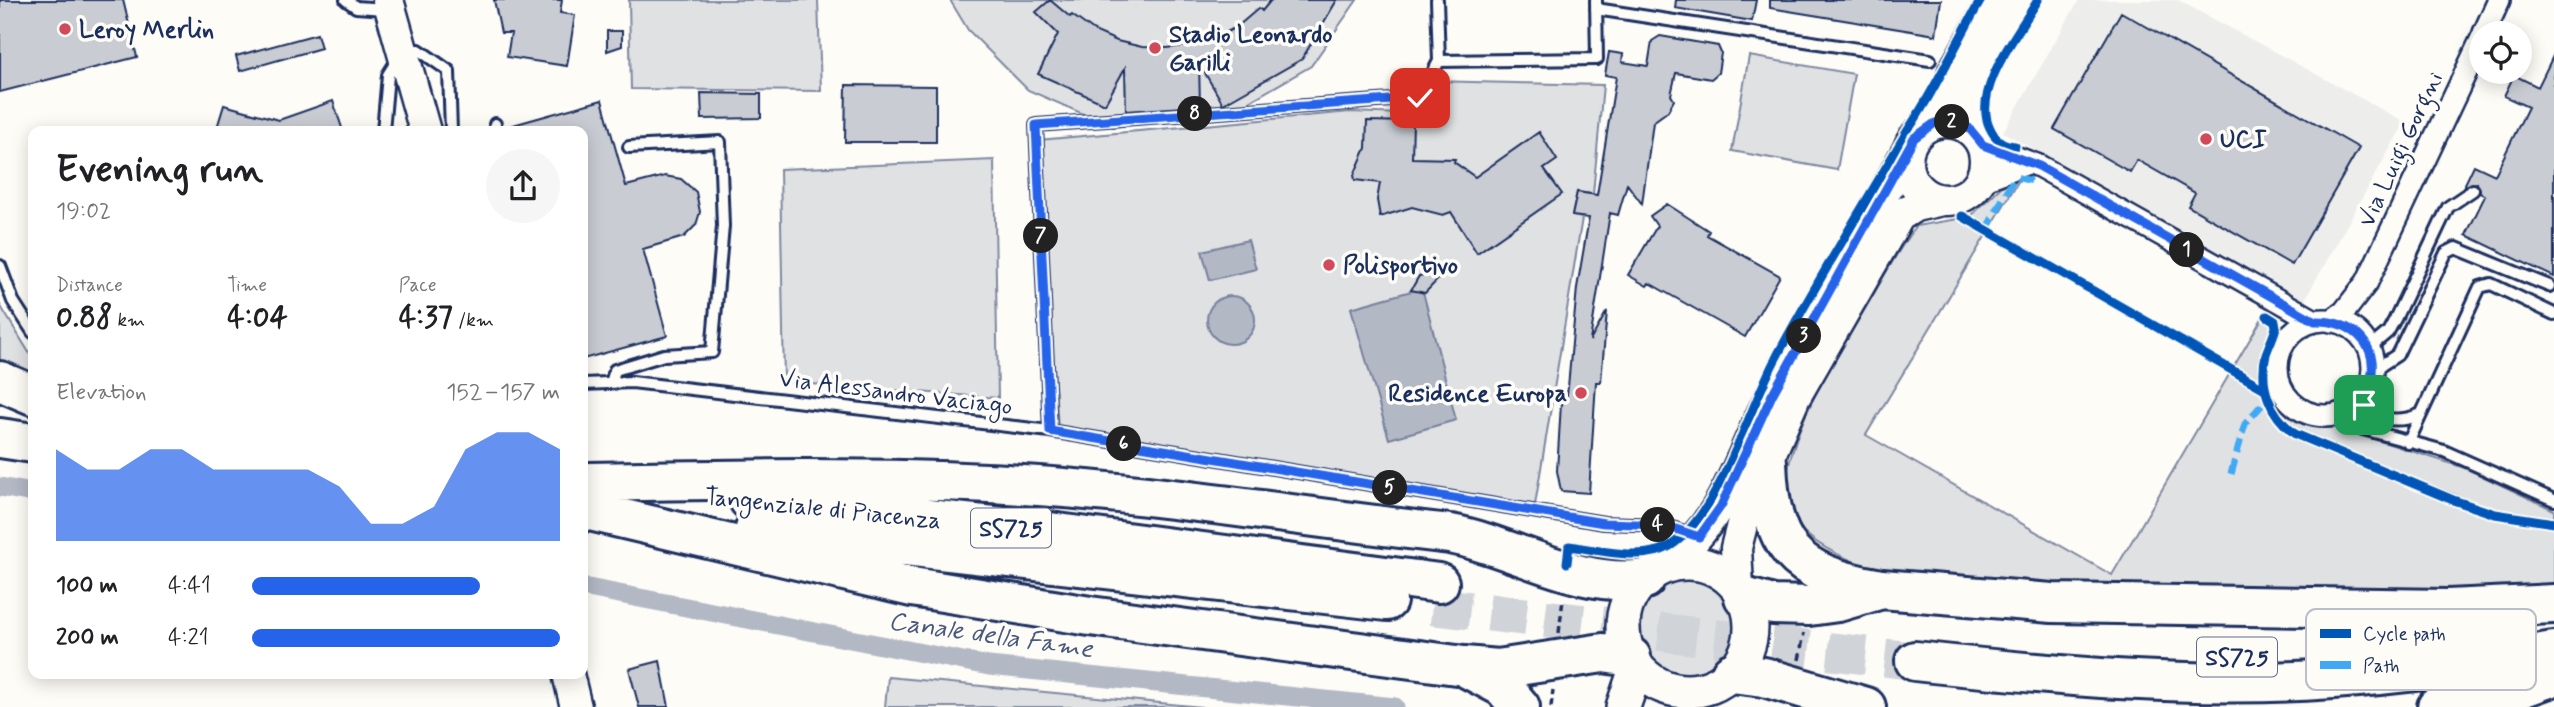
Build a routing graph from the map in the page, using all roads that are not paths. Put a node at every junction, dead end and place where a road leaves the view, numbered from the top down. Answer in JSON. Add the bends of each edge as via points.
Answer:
{"nodes":[{"id":1,"x":346,"y":0,"type":"edge"},
{"id":2,"x":1437,"y":0,"type":"edge"},
{"id":3,"x":1994,"y":0,"type":"edge"},
{"id":4,"x":2021,"y":0,"type":"edge"},
{"id":5,"x":2499,"y":0,"type":"edge"},
{"id":6,"x":389,"y":5,"type":"edge"},
{"id":7,"x":1596,"y":5,"type":"edge"},
{"id":8,"x":2490,"y":21,"type":"edge"},
{"id":9,"x":403,"y":51,"type":"junction"},
{"id":10,"x":1930,"y":60,"type":"dead end"},
{"id":11,"x":1440,"y":61,"type":"junction"},
{"id":12,"x":2469,"y":66,"type":"edge"},
{"id":13,"x":421,"y":119,"type":"edge"},
{"id":14,"x":383,"y":126,"type":"edge"},
{"id":15,"x":452,"y":126,"type":"edge"},
{"id":16,"x":1976,"y":137,"type":"junction"},
{"id":17,"x":1916,"y":139,"type":"junction"},
{"id":18,"x":629,"y":147,"type":"dead end"},
{"id":19,"x":2028,"y":163,"type":"junction"},
{"id":20,"x":1980,"y":181,"type":"junction"},
{"id":21,"x":2473,"y":190,"type":"dead end"},
{"id":22,"x":1942,"y":200,"type":"junction"},
{"id":23,"x":0,"y":266,"type":"edge"},
{"id":24,"x":2367,"y":282,"type":"junction"},
{"id":25,"x":2549,"y":286,"type":"dead end"},
{"id":26,"x":2276,"y":300,"type":"junction"},
{"id":27,"x":2554,"y":314,"type":"edge"},
{"id":28,"x":2323,"y":321,"type":"junction"},
{"id":29,"x":28,"y":324,"type":"edge"},
{"id":30,"x":2289,"y":336,"type":"junction"},
{"id":31,"x":2364,"y":342,"type":"junction"},
{"id":32,"x":2372,"y":371,"type":"junction"},
{"id":33,"x":0,"y":381,"type":"edge"},
{"id":34,"x":611,"y":383,"type":"junction"},
{"id":35,"x":588,"y":384,"type":"edge"},
{"id":36,"x":28,"y":393,"type":"edge"},
{"id":37,"x":2363,"y":397,"type":"junction"},
{"id":38,"x":2335,"y":415,"type":"junction"},
{"id":39,"x":2418,"y":415,"type":"junction"},
{"id":40,"x":1050,"y":431,"type":"junction"},
{"id":41,"x":0,"y":438,"type":"edge"},
{"id":42,"x":28,"y":442,"type":"edge"},
{"id":43,"x":2408,"y":443,"type":"junction"},
{"id":44,"x":1767,"y":462,"type":"junction"},
{"id":45,"x":588,"y":496,"type":"edge"},
{"id":46,"x":588,"y":496,"type":"edge"},
{"id":47,"x":588,"y":497,"type":"edge"},
{"id":48,"x":2554,"y":500,"type":"edge"},
{"id":49,"x":1699,"y":537,"type":"junction"},
{"id":50,"x":1655,"y":573,"type":"junction"},
{"id":51,"x":1882,"y":589,"type":"junction"},
{"id":52,"x":1741,"y":592,"type":"junction"},
{"id":53,"x":1435,"y":595,"type":"tunnel mouth"},
{"id":54,"x":2554,"y":604,"type":"edge"},
{"id":55,"x":2554,"y":629,"type":"edge"},
{"id":56,"x":2536,"y":632,"type":"edge"},
{"id":57,"x":2554,"y":651,"type":"edge"},
{"id":58,"x":2536,"y":653,"type":"edge"},
{"id":59,"x":2306,"y":655,"type":"edge"},
{"id":60,"x":1634,"y":662,"type":"junction"},
{"id":61,"x":1464,"y":666,"type":"junction"},
{"id":62,"x":1731,"y":673,"type":"junction"},
{"id":63,"x":2554,"y":676,"type":"edge"},
{"id":64,"x":569,"y":679,"type":"edge"},
{"id":65,"x":2306,"y":680,"type":"edge"},
{"id":66,"x":2536,"y":682,"type":"edge"},
{"id":67,"x":2515,"y":690,"type":"edge"},
{"id":68,"x":1670,"y":699,"type":"edge"},
{"id":69,"x":576,"y":707,"type":"edge"},
{"id":70,"x":1520,"y":707,"type":"edge"},
{"id":71,"x":1623,"y":707,"type":"edge"},
{"id":72,"x":1772,"y":707,"type":"edge"},
{"id":73,"x":1846,"y":707,"type":"edge"},
{"id":74,"x":1866,"y":707,"type":"edge"},
{"id":75,"x":2437,"y":707,"type":"edge"}],
"edges":[{"from":1,"to":6,"type":"lane","via":[[356,7]]},
{"from":2,"to":11,"type":"lane"},
{"from":3,"to":17,"type":"main road","via":[[1954,71],[1941,109]]},
{"from":4,"to":16,"type":"main road","via":[[1974,85]]},
{"from":5,"to":8,"type":"street","name":"Via Luigi Gorgni"},
{"from":6,"to":9,"type":"main road"},
{"from":7,"to":10,"type":"lane"},
{"from":7,"to":11,"type":"lane","via":[[1597,59]]},
{"from":9,"to":13,"type":"main road"},
{"from":9,"to":14,"type":"lane","via":[[388,75]]},
{"from":9,"to":15,"type":"lane","via":[[419,50],[449,71]]},
{"from":11,"to":40,"type":"lane","via":[[1420,98],[1036,125]]},
{"from":12,"to":24,"type":"street","name":"Via Luigi Gorgni"},
{"from":16,"to":17,"type":"main road","via":[[1946,121]]},
{"from":16,"to":19,"type":"street"},
{"from":16,"to":20,"type":"main road","via":[[1985,170]]},
{"from":17,"to":22,"type":"main road","via":[[1907,161],[1913,183]]},
{"from":17,"to":49,"type":"main road","via":[[1772,395],[1721,506]]},
{"from":18,"to":34,"type":"lane","via":[[720,142],[723,226],[712,352],[664,355],[615,370]]},
{"from":19,"to":20,"type":"street"},
{"from":19,"to":26,"type":"street"},
{"from":20,"to":22,"type":"main road","via":[[1964,196]]},
{"from":21,"to":31,"type":"lane","via":[[2448,207],[2388,332]]},
{"from":22,"to":44,"type":"main road","via":[[1915,206],[1891,227],[1812,364]]},
{"from":23,"to":29,"type":"lane"},
{"from":24,"to":28,"type":"street","name":"Via Luigi Gorgni","via":[[2344,312]]},
{"from":24,"to":31,"type":"street","name":"Via Luigi Gorgni","via":[[2359,319]]},
{"from":25,"to":32,"type":"lane","via":[[2456,248],[2446,253],[2397,355]]},
{"from":26,"to":28,"type":"street"},
{"from":26,"to":30,"type":"street"},
{"from":27,"to":39,"type":"lane","via":[[2491,284],[2480,287]]},
{"from":28,"to":30,"type":"street"},
{"from":28,"to":31,"type":"street","via":[[2347,326]]},
{"from":30,"to":38,"type":"street","via":[[2277,363],[2283,392],[2305,412]]},
{"from":31,"to":32,"type":"street"},
{"from":32,"to":37,"type":"street"},
{"from":33,"to":36,"type":"highway"},
{"from":34,"to":35,"type":"lane","name":"Via Alessandro Vaciago"},
{"from":34,"to":40,"type":"lane","name":"Via Alessandro Vaciago"},
{"from":37,"to":38,"type":"street","via":[[2351,409]]},
{"from":37,"to":39,"type":"lane","via":[[2374,415],[2400,419]]},
{"from":38,"to":43,"type":"lane","via":[[2352,426]]},
{"from":39,"to":43,"type":"lane"},
{"from":40,"to":49,"type":"lane","name":"Via Alessandro Vaciago","via":[[1604,523],[1664,525]]},
{"from":41,"to":42,"type":"highway"},
{"from":43,"to":48,"type":"lane","via":[[2444,451]]},
{"from":44,"to":51,"type":"highway","via":[[1773,517],[1788,548],[1815,572],[1836,581]]},
{"from":44,"to":52,"type":"main road","via":[[1736,548]]},
{"from":45,"to":50,"type":"highway","via":[[799,478],[1087,489],[1474,538],[1566,571],[1609,581]]},
{"from":46,"to":53,"type":"highway","name":"Tangenziale di Piacenza","number":"SS725"},
{"from":47,"to":61,"type":"highway","via":[[912,587]]},
{"from":49,"to":50,"type":"main road"},
{"from":50,"to":52,"type":"main road","via":[[1698,564],[1713,568]]},
{"from":50,"to":60,"type":"main road","via":[[1631,596],[1624,616],[1624,637]]},
{"from":51,"to":52,"type":"highway","via":[[1809,606],[1773,605]]},
{"from":51,"to":54,"type":"highway","via":[[2052,603],[2448,609]]},
{"from":52,"to":62,"type":"main road","via":[[1751,616],[1751,637],[1744,657]]},
{"from":55,"to":56,"type":"highway","number":"SS725"},
{"from":57,"to":58,"type":"highway","number":"SS725"},
{"from":59,"to":65,"type":"highway","number":"SS725","via":[[2193,657],[2017,648],[1917,649],[2017,672],[2196,682]]},
{"from":60,"to":61,"type":"highway","via":[[1603,653],[1498,669]]},
{"from":60,"to":68,"type":"main road"},
{"from":60,"to":71,"type":"main road"},
{"from":61,"to":70,"type":"highway","via":[[1503,687]]},
{"from":62,"to":68,"type":"main road"},
{"from":62,"to":74,"type":"highway","via":[[1764,677]]},
{"from":63,"to":66,"type":"highway"},
{"from":64,"to":69,"type":"main road"},
{"from":67,"to":75,"type":"highway"},
{"from":72,"to":73,"type":"highway"}]}
